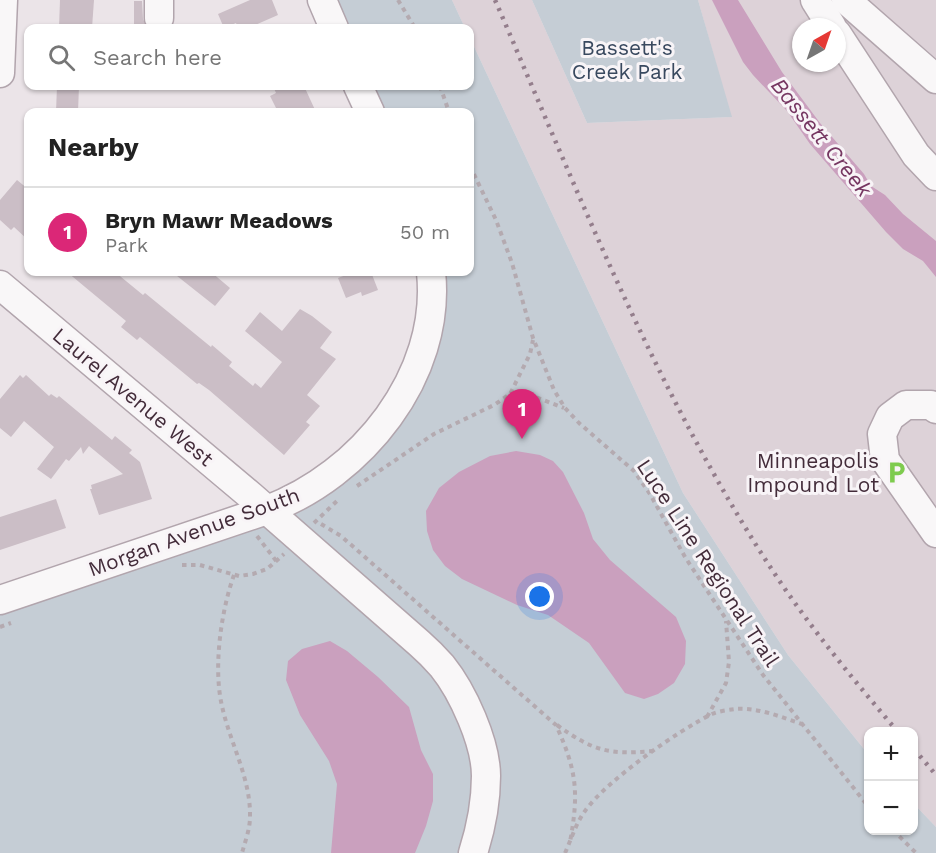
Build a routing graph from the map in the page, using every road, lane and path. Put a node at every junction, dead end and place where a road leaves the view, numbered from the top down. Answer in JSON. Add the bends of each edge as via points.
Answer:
{"nodes":[{"id":1,"x":3,"y":0,"type":"edge"},
{"id":2,"x":322,"y":0,"type":"edge"},
{"id":3,"x":398,"y":0,"type":"edge"},
{"id":4,"x":815,"y":0,"type":"edge"},
{"id":5,"x":846,"y":0,"type":"edge"},
{"id":6,"x":826,"y":18,"type":"edge"},
{"id":7,"x":332,"y":24,"type":"edge"},
{"id":8,"x":413,"y":24,"type":"edge"},
{"id":9,"x":846,"y":48,"type":"edge"},
{"id":10,"x":0,"y":73,"type":"edge"},
{"id":11,"x":936,"y":79,"type":"edge"},
{"id":12,"x":360,"y":90,"type":"edge"},
{"id":13,"x":441,"y":90,"type":"edge"},
{"id":14,"x":368,"y":108,"type":"edge"},
{"id":15,"x":448,"y":108,"type":"edge"},
{"id":16,"x":474,"y":174,"type":"edge"},
{"id":17,"x":936,"y":176,"type":"edge"},
{"id":18,"x":432,"y":276,"type":"edge"},
{"id":19,"x":0,"y":285,"type":"edge"},
{"id":20,"x":533,"y":338,"type":"junction"},
{"id":21,"x":510,"y":394,"type":"junction"},
{"id":22,"x":565,"y":408,"type":"junction"},
{"id":23,"x":936,"y":409,"type":"edge"},
{"id":24,"x":351,"y":490,"type":"dead end"},
{"id":25,"x":342,"y":496,"type":"dead end"},
{"id":26,"x":260,"y":519,"type":"junction"},
{"id":27,"x":311,"y":525,"type":"dead end"},
{"id":28,"x":936,"y":533,"type":"edge"},
{"id":29,"x":285,"y":553,"type":"dead end"},
{"id":30,"x":277,"y":562,"type":"junction"},
{"id":31,"x":171,"y":569,"type":"dead end"},
{"id":32,"x":234,"y":575,"type":"junction"},
{"id":33,"x":0,"y":600,"type":"edge"},
{"id":34,"x":21,"y":620,"type":"dead end"},
{"id":35,"x":726,"y":620,"type":"junction"},
{"id":36,"x":0,"y":627,"type":"edge"},
{"id":37,"x":706,"y":717,"type":"junction"},
{"id":38,"x":802,"y":724,"type":"junction"},
{"id":39,"x":556,"y":725,"type":"dead end"},
{"id":40,"x":654,"y":751,"type":"junction"},
{"id":41,"x":864,"y":801,"type":"edge"},
{"id":42,"x":897,"y":835,"type":"edge"},
{"id":43,"x":242,"y":853,"type":"edge"},
{"id":44,"x":473,"y":853,"type":"edge"},
{"id":45,"x":566,"y":853,"type":"edge"},
{"id":46,"x":916,"y":853,"type":"edge"}],
"edges":[{"from":1,"to":10,"type":"street"},
{"from":2,"to":7,"type":"street"},
{"from":3,"to":8,"type":"path"},
{"from":4,"to":6,"type":"street"},
{"from":5,"to":11,"type":"street"},
{"from":9,"to":17,"type":"street","via":[[916,156]]},
{"from":12,"to":14,"type":"street"},
{"from":13,"to":15,"type":"path"},
{"from":16,"to":20,"type":"path","name":"Luce Line Regional Trail","via":[[504,242]]},
{"from":18,"to":26,"type":"street","name":"Morgan Avenue South","via":[[429,325],[412,381],[395,408],[349,459],[313,488]]},
{"from":19,"to":26,"type":"street","name":"Laurel Avenue West"},
{"from":20,"to":21,"type":"path","via":[[530,354]]},
{"from":20,"to":22,"type":"path","name":"Luce Line Regional Trail"},
{"from":21,"to":22,"type":"path","via":[[532,396]]},
{"from":21,"to":24,"type":"path","via":[[434,434]]},
{"from":22,"to":35,"type":"path","name":"Luce Line Regional Trail","via":[[634,471]]},
{"from":23,"to":28,"type":"street","via":[[931,405],[906,405],[890,417],[882,434],[885,460]]},
{"from":25,"to":27,"type":"path"},
{"from":26,"to":30,"type":"path","via":[[266,550]]},
{"from":26,"to":33,"type":"street","name":"Morgan Avenue South"},
{"from":26,"to":44,"type":"street","name":"Laurel Avenue West","via":[[420,643],[462,696],[478,736],[486,774]]},
{"from":29,"to":30,"type":"path"},
{"from":30,"to":32,"type":"path","via":[[253,574]]},
{"from":31,"to":32,"type":"path","via":[[200,565]]},
{"from":32,"to":43,"type":"path","via":[[217,676],[247,789],[250,817]]},
{"from":34,"to":36,"type":"path"},
{"from":35,"to":37,"type":"path","via":[[726,683]]},
{"from":35,"to":38,"type":"path","name":"Luce Line Regional Trail"},
{"from":37,"to":38,"type":"path","via":[[736,709]]},
{"from":37,"to":40,"type":"path"},
{"from":38,"to":41,"type":"path","name":"Luce Line Regional Trail"},
{"from":39,"to":40,"type":"path","via":[[606,752]]},
{"from":40,"to":45,"type":"path","via":[[604,790],[584,812]]},
{"from":42,"to":46,"type":"path"}]}
